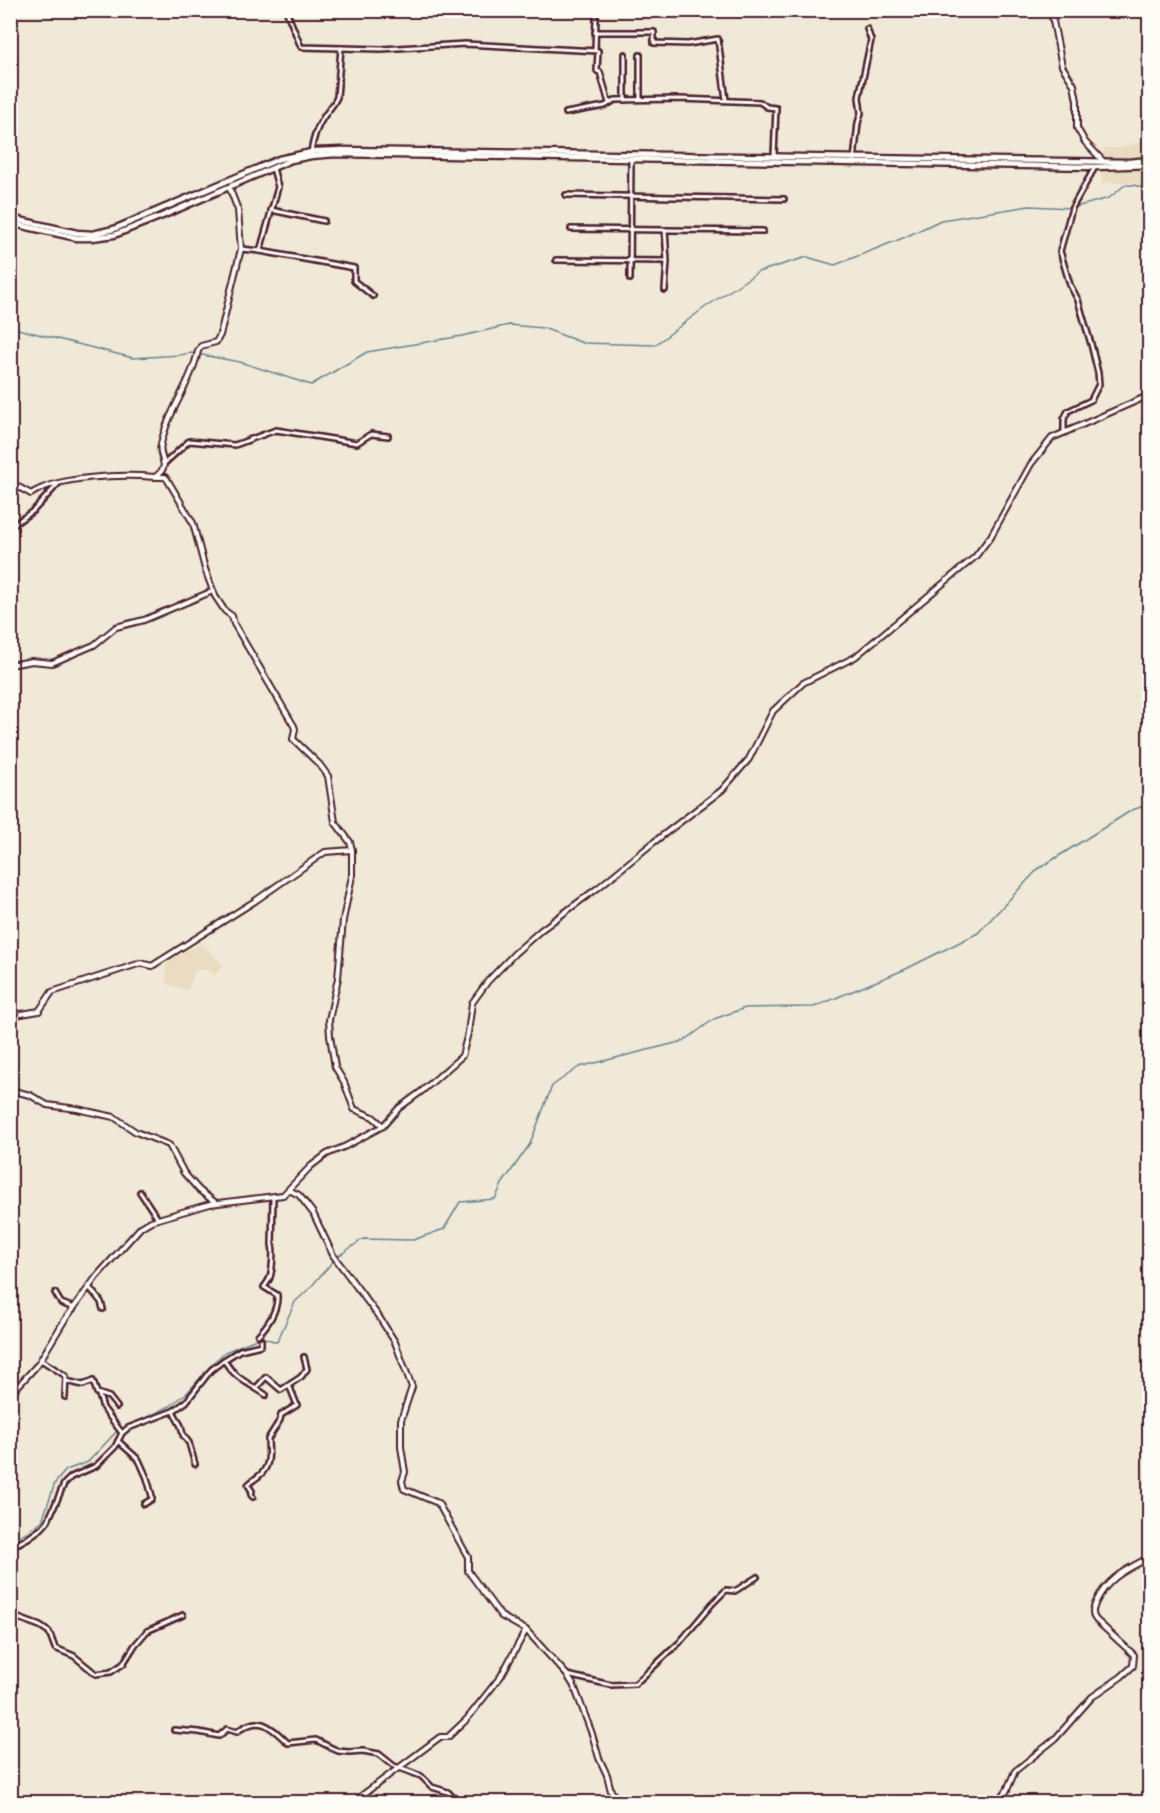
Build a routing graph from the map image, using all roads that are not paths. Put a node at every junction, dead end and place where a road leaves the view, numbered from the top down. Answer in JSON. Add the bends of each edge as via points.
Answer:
{"nodes":[{"id":1,"x":286,"y":10,"type":"edge"},
{"id":2,"x":1055,"y":10,"type":"edge"},
{"id":3,"x":596,"y":18,"type":"dead end"},
{"id":4,"x":867,"y":29,"type":"dead end"},
{"id":5,"x":595,"y":32,"type":"junction"},
{"id":6,"x":341,"y":48,"type":"junction"},
{"id":7,"x":595,"y":50,"type":"junction"},
{"id":8,"x":625,"y":54,"type":"dead end"},
{"id":9,"x":640,"y":55,"type":"dead end"},
{"id":10,"x":640,"y":99,"type":"junction"},
{"id":11,"x":625,"y":100,"type":"junction"},
{"id":12,"x":726,"y":100,"type":"junction"},
{"id":13,"x":609,"y":104,"type":"junction"},
{"id":14,"x":566,"y":113,"type":"dead end"},
{"id":15,"x":311,"y":152,"type":"junction"},
{"id":16,"x":774,"y":156,"type":"junction"},
{"id":17,"x":631,"y":160,"type":"junction"},
{"id":18,"x":854,"y":160,"type":"junction"},
{"id":19,"x":1149,"y":160,"type":"edge"},
{"id":20,"x":1102,"y":164,"type":"junction"},
{"id":21,"x":1149,"y":165,"type":"edge"},
{"id":22,"x":273,"y":167,"type":"junction"},
{"id":23,"x":1095,"y":167,"type":"junction"},
{"id":24,"x":229,"y":187,"type":"junction"},
{"id":25,"x":566,"y":195,"type":"dead end"},
{"id":26,"x":630,"y":196,"type":"junction"},
{"id":27,"x":784,"y":199,"type":"dead end"},
{"id":28,"x":271,"y":210,"type":"junction"},
{"id":29,"x":10,"y":218,"type":"edge"},
{"id":30,"x":324,"y":221,"type":"dead end"},
{"id":31,"x":10,"y":223,"type":"edge"},
{"id":32,"x":571,"y":229,"type":"dead end"},
{"id":33,"x":630,"y":230,"type":"junction"},
{"id":34,"x":665,"y":230,"type":"junction"},
{"id":35,"x":763,"y":231,"type":"dead end"},
{"id":36,"x":241,"y":249,"type":"junction"},
{"id":37,"x":260,"y":251,"type":"junction"},
{"id":38,"x":556,"y":260,"type":"dead end"},
{"id":39,"x":630,"y":261,"type":"junction"},
{"id":40,"x":668,"y":261,"type":"junction"},
{"id":41,"x":630,"y":279,"type":"dead end"},
{"id":42,"x":664,"y":290,"type":"dead end"},
{"id":43,"x":373,"y":296,"type":"dead end"},
{"id":44,"x":1149,"y":395,"type":"edge"},
{"id":45,"x":1064,"y":433,"type":"junction"},
{"id":46,"x":388,"y":436,"type":"dead end"},
{"id":47,"x":165,"y":463,"type":"junction"},
{"id":48,"x":157,"y":477,"type":"junction"},
{"id":49,"x":10,"y":484,"type":"edge"},
{"id":50,"x":58,"y":484,"type":"junction"},
{"id":51,"x":10,"y":527,"type":"edge"},
{"id":52,"x":213,"y":591,"type":"junction"},
{"id":53,"x":10,"y":665,"type":"edge"},
{"id":54,"x":352,"y":850,"type":"junction"},
{"id":55,"x":10,"y":1016,"type":"edge"},
{"id":56,"x":10,"y":1090,"type":"edge"},
{"id":57,"x":383,"y":1126,"type":"junction"},
{"id":58,"x":290,"y":1190,"type":"junction"},
{"id":59,"x":140,"y":1192,"type":"dead end"},
{"id":60,"x":273,"y":1197,"type":"junction"},
{"id":61,"x":216,"y":1203,"type":"junction"},
{"id":62,"x":158,"y":1219,"type":"junction"},
{"id":63,"x":89,"y":1287,"type":"junction"},
{"id":64,"x":55,"y":1293,"type":"dead end"},
{"id":65,"x":74,"y":1308,"type":"junction"},
{"id":66,"x":103,"y":1309,"type":"dead end"},
{"id":67,"x":258,"y":1335,"type":"dead end"},
{"id":68,"x":261,"y":1340,"type":"dead end"},
{"id":69,"x":304,"y":1358,"type":"dead end"},
{"id":70,"x":40,"y":1360,"type":"junction"},
{"id":71,"x":224,"y":1360,"type":"junction"},
{"id":72,"x":66,"y":1381,"type":"junction"},
{"id":73,"x":289,"y":1385,"type":"junction"},
{"id":74,"x":256,"y":1388,"type":"junction"},
{"id":75,"x":10,"y":1395,"type":"edge"},
{"id":76,"x":99,"y":1395,"type":"junction"},
{"id":77,"x":266,"y":1395,"type":"dead end"},
{"id":78,"x":65,"y":1397,"type":"dead end"},
{"id":79,"x":117,"y":1407,"type":"dead end"},
{"id":80,"x":173,"y":1411,"type":"junction"},
{"id":81,"x":120,"y":1431,"type":"junction"},
{"id":82,"x":118,"y":1441,"type":"junction"},
{"id":83,"x":195,"y":1464,"type":"dead end"},
{"id":84,"x":253,"y":1497,"type":"dead end"},
{"id":85,"x":144,"y":1504,"type":"dead end"},
{"id":86,"x":10,"y":1548,"type":"edge"},
{"id":87,"x":1149,"y":1557,"type":"edge"},
{"id":88,"x":757,"y":1577,"type":"dead end"},
{"id":89,"x":10,"y":1615,"type":"edge"},
{"id":90,"x":183,"y":1615,"type":"dead end"},
{"id":91,"x":526,"y":1630,"type":"junction"},
{"id":92,"x":567,"y":1675,"type":"junction"},
{"id":93,"x":174,"y":1730,"type":"dead end"},
{"id":94,"x":400,"y":1767,"type":"junction"},
{"id":95,"x":353,"y":1803,"type":"edge"},
{"id":96,"x":458,"y":1803,"type":"edge"},
{"id":97,"x":620,"y":1803,"type":"edge"},
{"id":98,"x":998,"y":1803,"type":"edge"}],
"edges":[{"from":1,"to":6,"type":"street","via":[[301,47]]},
{"from":2,"to":20,"type":"street","via":[[1052,16],[1062,66],[1074,85],[1077,101],[1077,128]]},
{"from":3,"to":5,"type":"street"},
{"from":4,"to":18,"type":"street","via":[[871,40],[859,97],[861,113]]},
{"from":5,"to":7,"type":"street"},
{"from":5,"to":12,"type":"street","via":[[654,32],[654,43],[688,44],[718,39]]},
{"from":6,"to":7,"type":"street","via":[[465,44]]},
{"from":6,"to":15,"type":"street","via":[[337,97],[321,120]]},
{"from":7,"to":13,"type":"street","via":[[597,71]]},
{"from":8,"to":11,"type":"street"},
{"from":9,"to":10,"type":"street"},
{"from":10,"to":11,"type":"street"},
{"from":10,"to":12,"type":"street"},
{"from":11,"to":13,"type":"street"},
{"from":12,"to":16,"type":"street","via":[[759,102],[776,108]]},
{"from":13,"to":14,"type":"street"},
{"from":15,"to":16,"type":"main road"},
{"from":15,"to":29,"type":"main road","via":[[279,159],[114,229],[93,234]]},
{"from":16,"to":18,"type":"main road"},
{"from":17,"to":18,"type":"main road"},
{"from":17,"to":22,"type":"main road","via":[[336,154],[291,160]]},
{"from":17,"to":26,"type":"street"},
{"from":18,"to":20,"type":"main road"},
{"from":18,"to":23,"type":"main road"},
{"from":19,"to":20,"type":"main road"},
{"from":20,"to":21,"type":"main road"},
{"from":20,"to":23,"type":"main road"},
{"from":22,"to":24,"type":"main road"},
{"from":22,"to":28,"type":"street","via":[[278,187]]},
{"from":23,"to":45,"type":"street","via":[[1072,208],[1060,251],[1085,322],[1099,384],[1090,400],[1068,411]]},
{"from":24,"to":31,"type":"main road","via":[[114,235],[77,238]]},
{"from":24,"to":36,"type":"street","via":[[238,210]]},
{"from":25,"to":26,"type":"street"},
{"from":26,"to":27,"type":"street"},
{"from":26,"to":33,"type":"street"},
{"from":28,"to":30,"type":"street"},
{"from":28,"to":37,"type":"street"},
{"from":32,"to":33,"type":"street"},
{"from":33,"to":34,"type":"street"},
{"from":33,"to":39,"type":"street"},
{"from":34,"to":35,"type":"street"},
{"from":34,"to":40,"type":"street"},
{"from":36,"to":37,"type":"street"},
{"from":36,"to":47,"type":"street","via":[[220,335],[216,342],[201,346],[169,417],[160,446]]},
{"from":37,"to":43,"type":"street","via":[[354,268],[354,280]]},
{"from":38,"to":39,"type":"street"},
{"from":39,"to":40,"type":"street"},
{"from":39,"to":41,"type":"street"},
{"from":40,"to":42,"type":"street"},
{"from":44,"to":45,"type":"street"},
{"from":45,"to":57,"type":"street","via":[[1042,448],[992,536],[975,557],[855,657],[803,683],[773,711],[749,759],[722,790],[508,960],[472,1003],[462,1056]]},
{"from":46,"to":47,"type":"street","via":[[371,434],[357,443],[276,430],[235,445],[189,441]]},
{"from":47,"to":48,"type":"street"},
{"from":48,"to":50,"type":"street","via":[[82,478]]},
{"from":48,"to":52,"type":"street","via":[[167,478],[193,523]]},
{"from":49,"to":50,"type":"street","via":[[31,494],[41,487]]},
{"from":50,"to":51,"type":"street","via":[[33,511]]},
{"from":52,"to":53,"type":"street","via":[[144,620],[116,627],[94,645],[52,663]]},
{"from":52,"to":54,"type":"street","via":[[232,616],[294,726],[293,739],[328,776],[335,822]]},
{"from":54,"to":55,"type":"street","via":[[325,852],[152,966],[141,963],[52,992],[39,1011]]},
{"from":54,"to":57,"type":"street","via":[[352,876],[329,1020],[330,1036],[335,1067],[354,1109],[373,1116]]},
{"from":56,"to":61,"type":"street","via":[[47,1105],[114,1117],[136,1132],[169,1145],[184,1173]]},
{"from":57,"to":58,"type":"street","via":[[327,1154]]},
{"from":58,"to":60,"type":"street"},
{"from":58,"to":91,"type":"street","via":[[313,1213],[335,1258],[395,1342],[412,1387],[401,1420],[404,1489],[438,1503],[468,1557],[468,1571],[501,1616]]},
{"from":59,"to":62,"type":"street"},
{"from":60,"to":61,"type":"street"},
{"from":60,"to":67,"type":"street","via":[[274,1252],[271,1276],[264,1287],[278,1299],[271,1320]]},
{"from":61,"to":62,"type":"street"},
{"from":62,"to":63,"type":"street","via":[[141,1227]]},
{"from":63,"to":65,"type":"street"},
{"from":63,"to":66,"type":"street"},
{"from":64,"to":65,"type":"street","via":[[61,1303]]},
{"from":65,"to":70,"type":"street"},
{"from":68,"to":71,"type":"street","via":[[261,1345],[240,1350]]},
{"from":69,"to":73,"type":"street","via":[[307,1369]]},
{"from":70,"to":72,"type":"street","via":[[66,1376]]},
{"from":70,"to":75,"type":"street"},
{"from":71,"to":74,"type":"street","via":[[239,1379]]},
{"from":71,"to":80,"type":"street"},
{"from":72,"to":76,"type":"street","via":[[83,1385],[93,1381]]},
{"from":72,"to":78,"type":"street"},
{"from":73,"to":74,"type":"street","via":[[281,1390],[266,1377]]},
{"from":73,"to":84,"type":"street","via":[[297,1405],[281,1415],[268,1439],[265,1468],[248,1485]]},
{"from":74,"to":77,"type":"street"},
{"from":76,"to":79,"type":"street","via":[[109,1397]]},
{"from":76,"to":81,"type":"street","via":[[103,1408]]},
{"from":80,"to":81,"type":"street"},
{"from":80,"to":83,"type":"street"},
{"from":81,"to":82,"type":"street"},
{"from":82,"to":85,"type":"street","via":[[139,1460],[147,1478],[152,1499]]},
{"from":82,"to":86,"type":"street","via":[[96,1466],[64,1484],[42,1528]]},
{"from":87,"to":98,"type":"street","via":[[1109,1582],[1093,1609],[1095,1620],[1134,1655],[1133,1666],[1092,1697],[1055,1739],[1015,1771]]},
{"from":88,"to":92,"type":"street","via":[[735,1591],[726,1590],[680,1642],[635,1684],[611,1685]]},
{"from":89,"to":90,"type":"street","via":[[49,1632],[56,1648],[74,1656],[96,1674],[111,1672],[123,1664],[147,1631]]},
{"from":91,"to":92,"type":"street"},
{"from":91,"to":94,"type":"street","via":[[501,1676],[467,1719],[448,1737],[440,1737]]},
{"from":92,"to":97,"type":"street","via":[[611,1791]]},
{"from":93,"to":94,"type":"street","via":[[219,1736],[257,1722],[270,1726],[288,1743],[316,1740],[338,1751],[379,1754]]},
{"from":94,"to":95,"type":"street"},
{"from":94,"to":96,"type":"street","via":[[448,1792]]}]}
